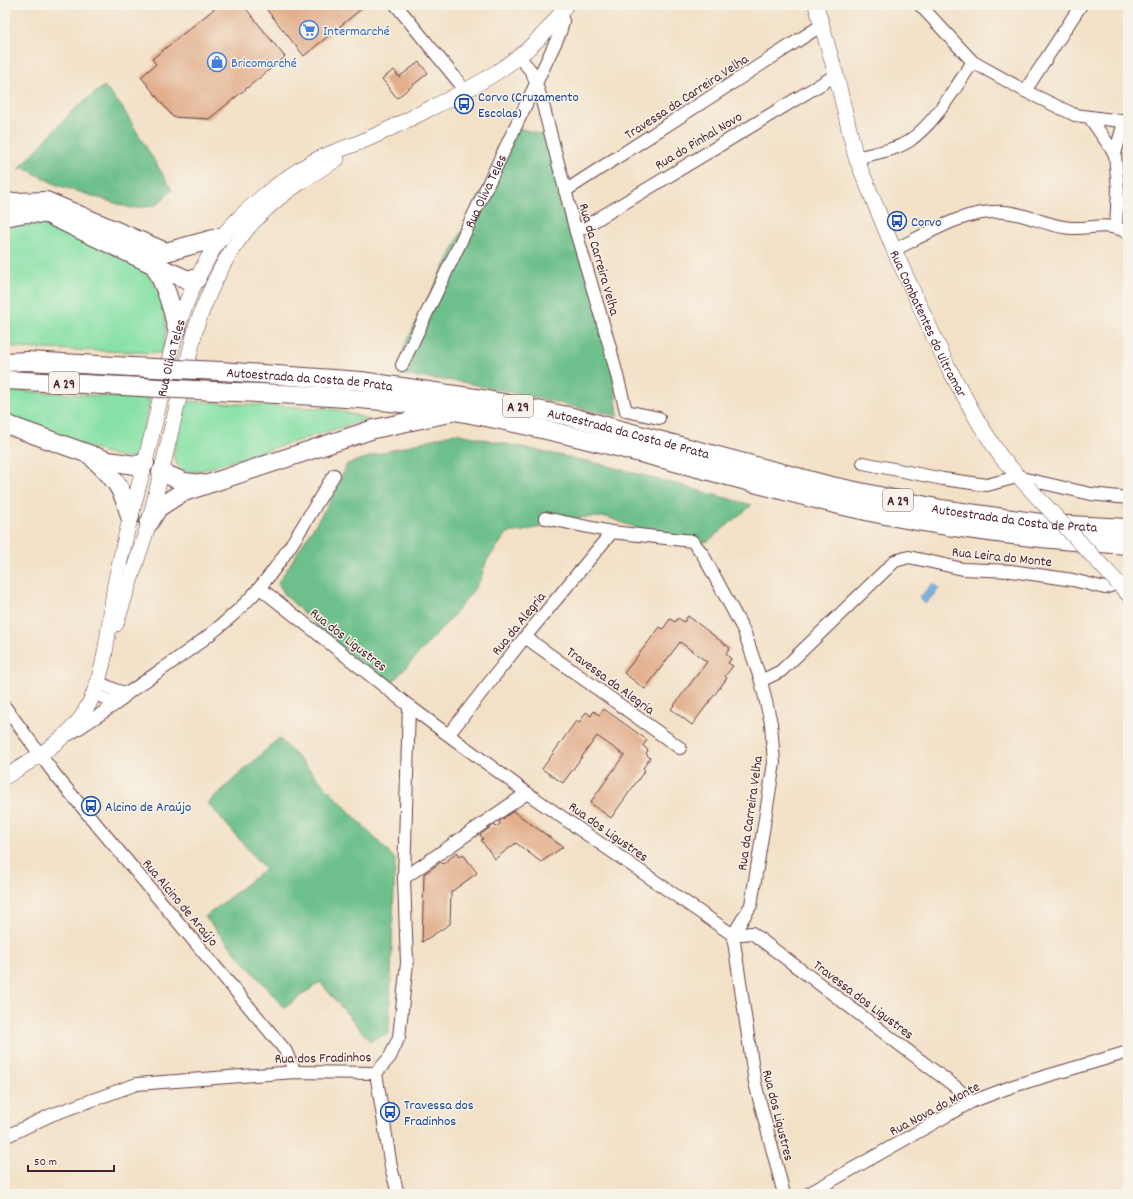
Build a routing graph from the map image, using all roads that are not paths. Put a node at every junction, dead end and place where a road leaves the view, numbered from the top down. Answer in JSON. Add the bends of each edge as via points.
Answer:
{"nodes":[{"id":1,"x":396,"y":5,"type":"edge"},
{"id":2,"x":816,"y":5,"type":"edge"},
{"id":3,"x":920,"y":5,"type":"edge"},
{"id":4,"x":1081,"y":5,"type":"edge"},
{"id":5,"x":563,"y":10,"type":"edge"},
{"id":6,"x":822,"y":25,"type":"junction"},
{"id":7,"x":520,"y":58,"type":"junction"},
{"id":8,"x":973,"y":62,"type":"junction"},
{"id":9,"x":836,"y":75,"type":"junction"},
{"id":10,"x":536,"y":82,"type":"junction"},
{"id":11,"x":1025,"y":91,"type":"junction"},
{"id":12,"x":464,"y":92,"type":"junction"},
{"id":13,"x":1090,"y":118,"type":"junction"},
{"id":14,"x":1126,"y":122,"type":"edge"},
{"id":15,"x":366,"y":140,"type":"junction"},
{"id":16,"x":1115,"y":154,"type":"junction"},
{"id":17,"x":856,"y":158,"type":"junction"},
{"id":18,"x":565,"y":191,"type":"junction"},
{"id":19,"x":5,"y":204,"type":"edge"},
{"id":20,"x":5,"y":217,"type":"edge"},
{"id":21,"x":1116,"y":226,"type":"junction"},
{"id":22,"x":576,"y":232,"type":"junction"},
{"id":23,"x":1128,"y":233,"type":"edge"},
{"id":24,"x":221,"y":237,"type":"junction"},
{"id":25,"x":894,"y":250,"type":"junction"},
{"id":26,"x":160,"y":259,"type":"junction"},
{"id":27,"x":219,"y":271,"type":"junction"},
{"id":28,"x":197,"y":279,"type":"junction"},
{"id":29,"x":204,"y":303,"type":"junction"},
{"id":30,"x":177,"y":330,"type":"junction"},
{"id":31,"x":5,"y":355,"type":"edge"},
{"id":32,"x":28,"y":361,"type":"junction"},
{"id":33,"x":5,"y":362,"type":"edge"},
{"id":34,"x":402,"y":365,"type":"dead end"},
{"id":35,"x":5,"y":380,"type":"edge"},
{"id":36,"x":459,"y":412,"type":"junction"},
{"id":37,"x":659,"y":418,"type":"dead end"},
{"id":38,"x":5,"y":424,"type":"edge"},
{"id":39,"x":89,"y":454,"type":"junction"},
{"id":40,"x":863,"y":463,"type":"dead end"},
{"id":41,"x":153,"y":464,"type":"junction"},
{"id":42,"x":334,"y":475,"type":"dead end"},
{"id":43,"x":1017,"y":477,"type":"junction"},
{"id":44,"x":205,"y":484,"type":"junction"},
{"id":45,"x":1128,"y":498,"type":"edge"},
{"id":46,"x":130,"y":517,"type":"junction"},
{"id":47,"x":545,"y":518,"type":"dead end"},
{"id":48,"x":149,"y":523,"type":"junction"},
{"id":49,"x":1128,"y":528,"type":"edge"},
{"id":50,"x":612,"y":532,"type":"junction"},
{"id":51,"x":1128,"y":545,"type":"edge"},
{"id":52,"x":1118,"y":583,"type":"junction"},
{"id":53,"x":260,"y":588,"type":"junction"},
{"id":54,"x":1128,"y":594,"type":"edge"},
{"id":55,"x":525,"y":636,"type":"junction"},
{"id":56,"x":103,"y":659,"type":"junction"},
{"id":57,"x":761,"y":681,"type":"junction"},
{"id":58,"x":96,"y":688,"type":"junction"},
{"id":59,"x":124,"y":697,"type":"junction"},
{"id":60,"x":410,"y":706,"type":"junction"},
{"id":61,"x":5,"y":707,"type":"edge"},
{"id":62,"x":449,"y":734,"type":"junction"},
{"id":63,"x":60,"y":740,"type":"junction"},
{"id":64,"x":680,"y":748,"type":"dead end"},
{"id":65,"x":41,"y":754,"type":"junction"},
{"id":66,"x":5,"y":777,"type":"edge"},
{"id":67,"x":527,"y":793,"type":"junction"},
{"id":68,"x":404,"y":878,"type":"junction"},
{"id":69,"x":733,"y":935,"type":"junction"},
{"id":70,"x":1128,"y":1052,"type":"edge"},
{"id":71,"x":295,"y":1072,"type":"junction"},
{"id":72,"x":376,"y":1073,"type":"junction"},
{"id":73,"x":970,"y":1102,"type":"junction"},
{"id":74,"x":5,"y":1137,"type":"edge"},
{"id":75,"x":398,"y":1194,"type":"edge"},
{"id":76,"x":784,"y":1194,"type":"edge"},
{"id":77,"x":808,"y":1194,"type":"edge"}],
"edges":[{"from":1,"to":12,"type":"street"},
{"from":2,"to":6,"type":"main road","name":"Rua Combatentes do Ultramar"},
{"from":3,"to":8,"type":"street"},
{"from":4,"to":11,"type":"street"},
{"from":5,"to":7,"type":"main road","name":"Rua Oliva Teles"},
{"from":5,"to":10,"type":"street","name":"Rua Oliva Teles","via":[[560,33]]},
{"from":6,"to":9,"type":"main road","name":"Rua Combatentes do Ultramar"},
{"from":6,"to":18,"type":"street","name":"Travessa da Carreira Velha"},
{"from":7,"to":10,"type":"street","name":"Rua da Carreira Velha","via":[[532,72]]},
{"from":7,"to":12,"type":"main road","name":"Rua Oliva Teles"},
{"from":8,"to":11,"type":"street"},
{"from":8,"to":17,"type":"street","via":[[928,126],[908,142]]},
{"from":9,"to":17,"type":"main road","name":"Rua Combatentes do Ultramar"},
{"from":9,"to":22,"type":"street","name":"Rua do Pinhal Novo"},
{"from":10,"to":18,"type":"street","name":"Rua da Carreira Velha"},
{"from":10,"to":34,"type":"street","name":"Rua Oliva Teles"},
{"from":11,"to":13,"type":"street","via":[[1075,116]]},
{"from":12,"to":15,"type":"main road","name":"Rua Oliva Teles"},
{"from":13,"to":14,"type":"street"},
{"from":13,"to":16,"type":"street"},
{"from":14,"to":16,"type":"street"},
{"from":15,"to":24,"type":"main road","name":"Rua Oliva Teles","via":[[315,160],[290,176],[256,202]]},
{"from":15,"to":27,"type":"main road","name":"Rua Oliva Teles","via":[[296,185],[263,212],[243,234]]},
{"from":16,"to":21,"type":"street","via":[[1118,190]]},
{"from":17,"to":25,"type":"main road","name":"Rua Combatentes do Ultramar"},
{"from":18,"to":22,"type":"street","name":"Rua da Carreira Velha"},
{"from":19,"to":26,"type":"highway","via":[[46,201]]},
{"from":20,"to":26,"type":"highway","via":[[26,213],[48,214]]},
{"from":21,"to":23,"type":"street"},
{"from":21,"to":25,"type":"street","via":[[1070,228],[994,210],[964,216]]},
{"from":22,"to":37,"type":"street","name":"Rua da Carreira Velha","via":[[626,410]]},
{"from":24,"to":26,"type":"highway"},
{"from":24,"to":28,"type":"main road","name":"Rua Oliva Teles"},
{"from":25,"to":43,"type":"main road","name":"Rua Combatentes do Ultramar","via":[[947,365],[982,429]]},
{"from":26,"to":28,"type":"highway","via":[[186,279]]},
{"from":26,"to":30,"type":"highway","via":[[163,281]]},
{"from":27,"to":28,"type":"main road"},
{"from":27,"to":29,"type":"main road","name":"Rua Oliva Teles"},
{"from":28,"to":29,"type":"main road"},
{"from":28,"to":30,"type":"main road","name":"Rua Oliva Teles"},
{"from":29,"to":41,"type":"main road","name":"Rua Oliva Teles","via":[[170,436]]},
{"from":30,"to":41,"type":"main road","name":"Rua Oliva Teles","via":[[152,434]]},
{"from":31,"to":32,"type":"highway"},
{"from":32,"to":33,"type":"highway","name":"Autoestrada da Costa de Prata","number":"A 29"},
{"from":32,"to":49,"type":"highway","name":"Autoestrada da Costa de Prata","number":"A 29","bridge":true,"via":[[361,381],[482,399],[568,416],[827,485],[941,509],[1048,524]]},
{"from":35,"to":36,"type":"highway","name":"Autoestrada da Costa de Prata","number":"A 29","bridge":true,"via":[[360,398]]},
{"from":36,"to":44,"type":"highway","via":[[374,428]]},
{"from":36,"to":51,"type":"highway","name":"Autoestrada da Costa de Prata","number":"A 29","via":[[562,433],[825,501],[937,524],[1057,541]]},
{"from":38,"to":39,"type":"highway"},
{"from":39,"to":41,"type":"highway","via":[[108,461],[135,465]]},
{"from":39,"to":46,"type":"highway","via":[[116,480]]},
{"from":40,"to":43,"type":"street","via":[[987,485]]},
{"from":41,"to":44,"type":"highway","via":[[184,482]]},
{"from":41,"to":46,"type":"main road","name":"Rua Oliva Teles"},
{"from":41,"to":48,"type":"main road","name":"Rua Oliva Teles"},
{"from":42,"to":53,"type":"street","name":"Rua Oliva Teles"},
{"from":43,"to":45,"type":"street","via":[[1091,494]]},
{"from":43,"to":52,"type":"main road","name":"Rua Combatentes do Ultramar","bridge":true},
{"from":44,"to":48,"type":"highway","via":[[181,492],[167,501],[158,508]]},
{"from":46,"to":56,"type":"main road","name":"Rua Oliva Teles"},
{"from":47,"to":50,"type":"street"},
{"from":48,"to":56,"type":"main road","name":"Rua Oliva Teles"},
{"from":50,"to":55,"type":"street","name":"Rua da Alegria"},
{"from":50,"to":57,"type":"street","name":"Rua da Carreira Velha","via":[[692,541],[702,552],[744,631]]},
{"from":52,"to":54,"type":"main road","name":"Rua Combatentes do Ultramar"},
{"from":52,"to":57,"type":"street","name":"Rua Leira do Monte","via":[[1105,588],[1073,580],[1011,571],[963,569],[909,557],[895,561],[781,671]]},
{"from":53,"to":59,"type":"street","name":"Rua Oliva Teles","via":[[217,629]]},
{"from":53,"to":60,"type":"street","name":"Rua dos Ligustres"},
{"from":55,"to":62,"type":"street","name":"Rua da Alegria"},
{"from":55,"to":64,"type":"street","name":"Travessa da Alegria"},
{"from":56,"to":58,"type":"main road","name":"Rua Oliva Teles"},
{"from":57,"to":69,"type":"street","name":"Rua da Carreira Velha","via":[[771,724],[774,763],[751,905]]},
{"from":58,"to":59,"type":"street","via":[[108,700]]},
{"from":58,"to":63,"type":"main road","name":"Rua Oliva Teles","via":[[83,715]]},
{"from":59,"to":63,"type":"street","name":"Rua Oliva Teles","via":[[88,724]]},
{"from":60,"to":62,"type":"street","name":"Rua dos Ligustres"},
{"from":60,"to":68,"type":"street","name":"Rua dos Fradinhos"},
{"from":61,"to":65,"type":"street","name":"Rua Alcino de Araújo"},
{"from":62,"to":67,"type":"street","name":"Rua dos Ligustres"},
{"from":63,"to":65,"type":"main road","name":"Rua Oliva Teles"},
{"from":65,"to":66,"type":"main road","name":"Rua Oliva Teles"},
{"from":65,"to":71,"type":"street","name":"Rua Alcino de Araújo","via":[[56,776],[284,1050]]},
{"from":67,"to":68,"type":"street"},
{"from":67,"to":69,"type":"street","name":"Rua dos Ligustres"},
{"from":68,"to":72,"type":"street","name":"Rua dos Fradinhos","via":[[407,963],[399,1037],[390,1056]]},
{"from":69,"to":73,"type":"street","name":"Travessa dos Ligustres","via":[[752,933],[957,1088]]},
{"from":69,"to":76,"type":"street","name":"Rua dos Ligustres","via":[[754,1083]]},
{"from":70,"to":73,"type":"street","name":"Rua Nova do Monte","via":[[1013,1086]]},
{"from":71,"to":72,"type":"street","name":"Rua dos Fradinhos"},
{"from":71,"to":74,"type":"street","name":"Rua dos Fradinhos","via":[[137,1084],[50,1115]]},
{"from":72,"to":75,"type":"street","via":[[391,1167]]},
{"from":73,"to":77,"type":"street","name":"Rua Nova do Monte"}]}
